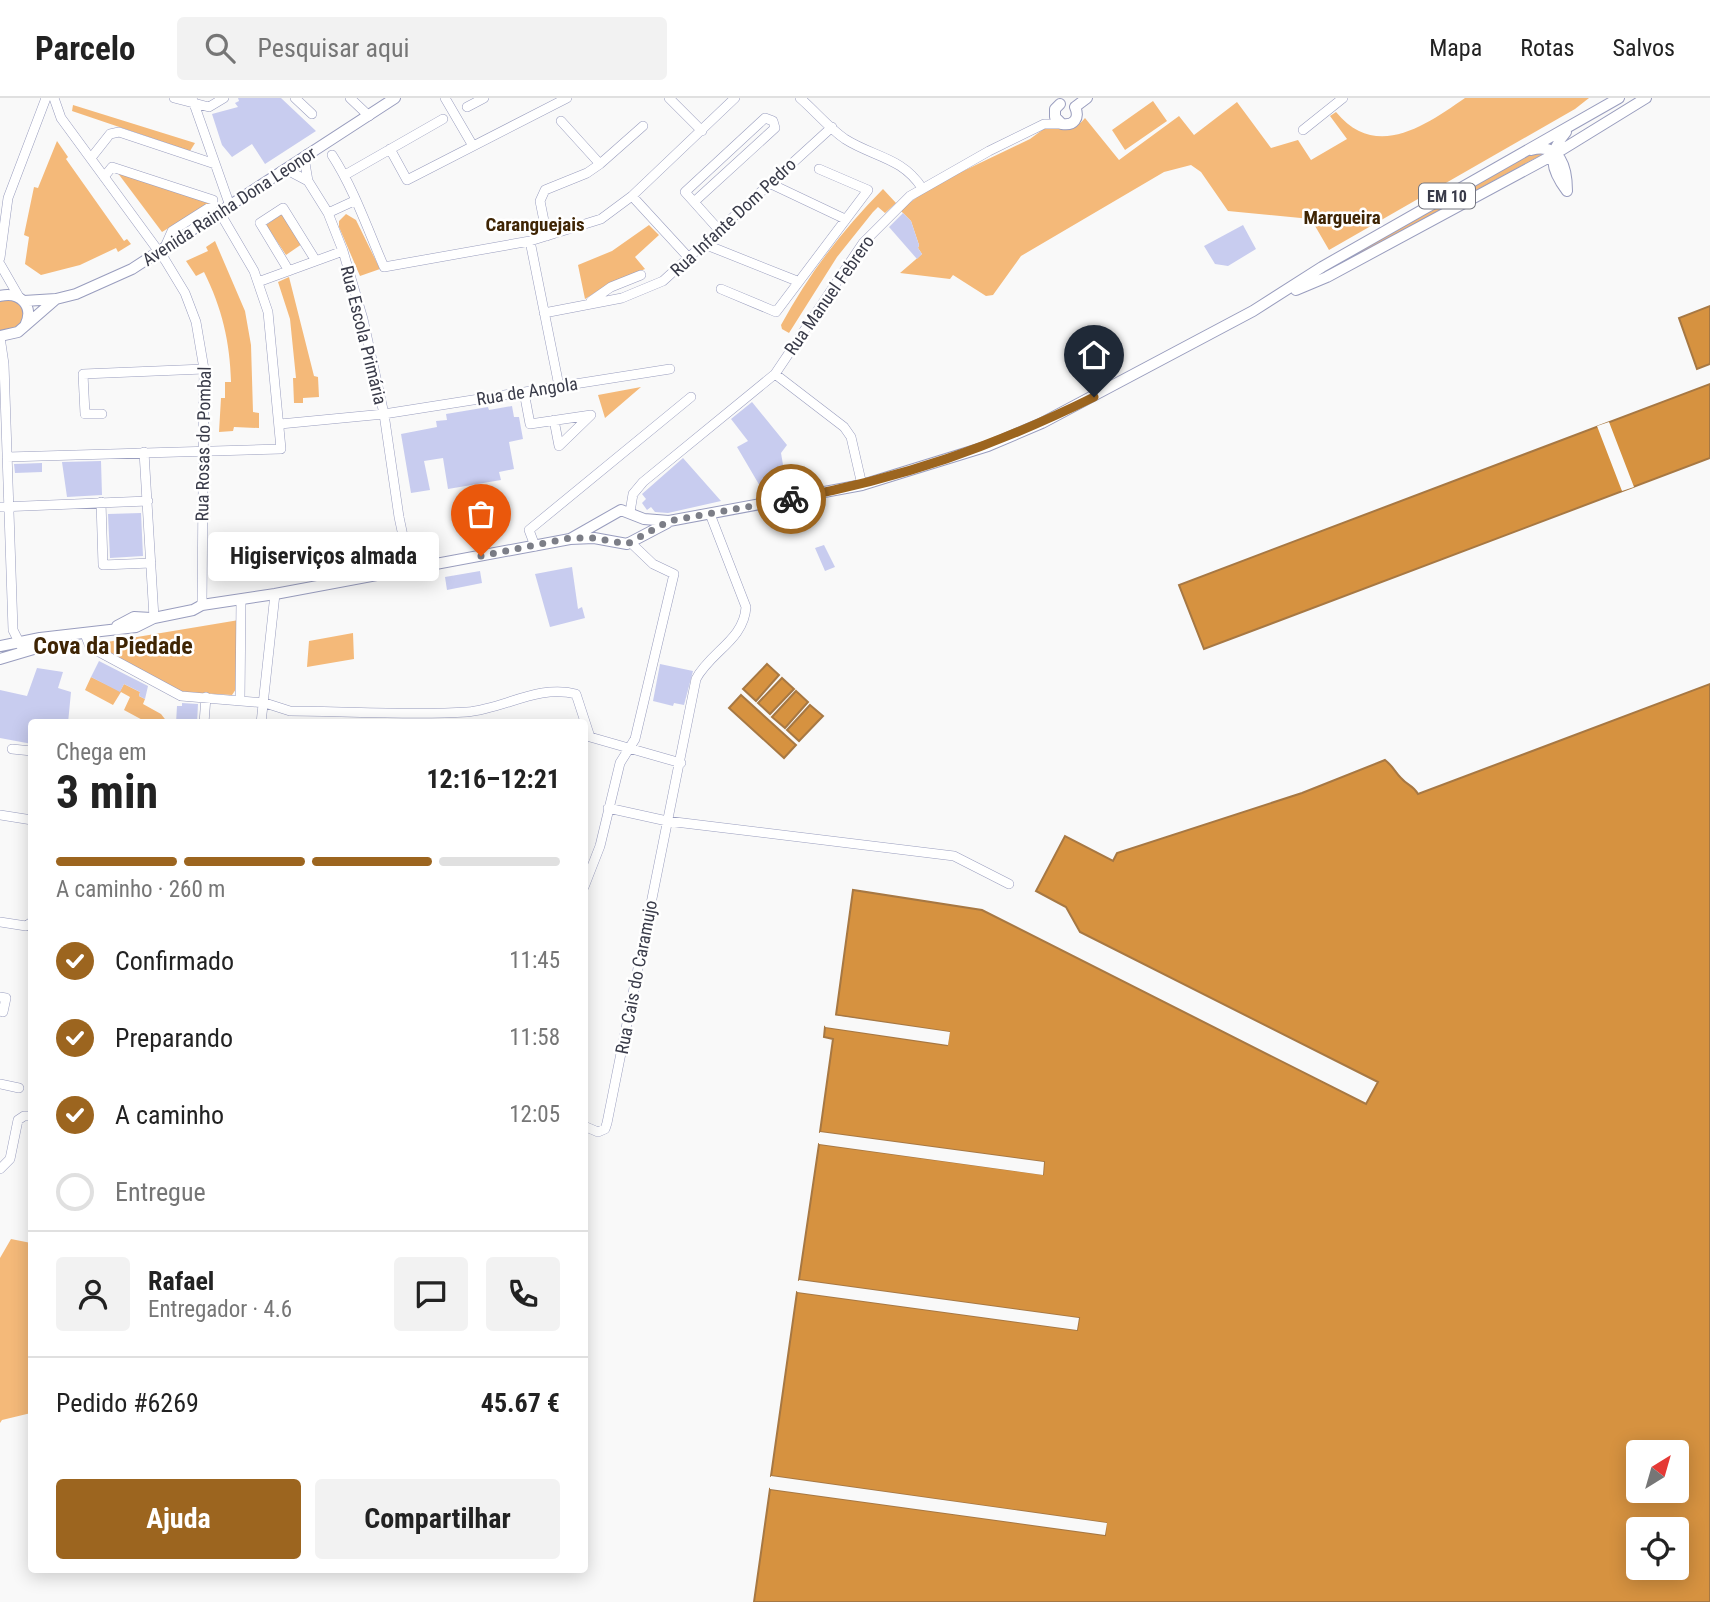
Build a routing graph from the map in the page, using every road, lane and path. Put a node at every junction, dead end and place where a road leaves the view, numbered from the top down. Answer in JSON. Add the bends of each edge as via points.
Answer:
{"nodes":[{"id":1,"x":46,"y":98,"type":"edge"},
{"id":2,"x":54,"y":98,"type":"edge"},
{"id":3,"x":174,"y":98,"type":"edge"},
{"id":4,"x":224,"y":98,"type":"edge"},
{"id":5,"x":295,"y":98,"type":"edge"},
{"id":6,"x":350,"y":98,"type":"edge"},
{"id":7,"x":395,"y":98,"type":"edge"},
{"id":8,"x":445,"y":98,"type":"edge"},
{"id":9,"x":484,"y":98,"type":"edge"},
{"id":10,"x":567,"y":98,"type":"edge"},
{"id":11,"x":670,"y":98,"type":"edge"},
{"id":12,"x":735,"y":98,"type":"edge"},
{"id":13,"x":800,"y":98,"type":"edge"},
{"id":14,"x":1087,"y":98,"type":"edge"},
{"id":15,"x":1343,"y":98,"type":"edge"},
{"id":16,"x":1619,"y":98,"type":"edge"},
{"id":17,"x":1646,"y":98,"type":"edge"},
{"id":18,"x":193,"y":101,"type":"edge"},
{"id":19,"x":1058,"y":101,"type":"edge"},
{"id":20,"x":467,"y":107,"type":"dead end"},
{"id":21,"x":1075,"y":107,"type":"junction"},
{"id":22,"x":312,"y":114,"type":"dead end"},
{"id":23,"x":369,"y":116,"type":"junction"},
{"id":24,"x":443,"y":119,"type":"dead end"},
{"id":25,"x":561,"y":121,"type":"dead end"},
{"id":26,"x":1062,"y":124,"type":"junction"},
{"id":27,"x":643,"y":125,"type":"dead end"},
{"id":28,"x":832,"y":127,"type":"junction"},
{"id":29,"x":1569,"y":127,"type":"junction"},
{"id":30,"x":1303,"y":130,"type":"dead end"},
{"id":31,"x":702,"y":131,"type":"junction"},
{"id":32,"x":473,"y":146,"type":"junction"},
{"id":33,"x":390,"y":149,"type":"junction"},
{"id":34,"x":1526,"y":151,"type":"junction"},
{"id":35,"x":307,"y":154,"type":"junction"},
{"id":36,"x":1555,"y":154,"type":"junction"},
{"id":37,"x":332,"y":155,"type":"dead end"},
{"id":38,"x":91,"y":158,"type":"junction"},
{"id":39,"x":215,"y":164,"type":"junction"},
{"id":40,"x":600,"y":164,"type":"junction"},
{"id":41,"x":819,"y":169,"type":"dead end"},
{"id":42,"x":281,"y":171,"type":"junction"},
{"id":43,"x":345,"y":176,"type":"junction"},
{"id":44,"x":104,"y":177,"type":"junction"},
{"id":45,"x":308,"y":181,"type":"junction"},
{"id":46,"x":769,"y":183,"type":"junction"},
{"id":47,"x":922,"y":188,"type":"junction"},
{"id":48,"x":632,"y":196,"type":"junction"},
{"id":49,"x":354,"y":201,"type":"junction"},
{"id":50,"x":694,"y":202,"type":"junction"},
{"id":51,"x":230,"y":206,"type":"junction"},
{"id":52,"x":220,"y":213,"type":"junction"},
{"id":53,"x":328,"y":213,"type":"junction"},
{"id":54,"x":845,"y":219,"type":"junction"},
{"id":55,"x":719,"y":230,"type":"junction"},
{"id":56,"x":547,"y":236,"type":"junction"},
{"id":57,"x":530,"y":241,"type":"junction"},
{"id":58,"x":704,"y":244,"type":"junction"},
{"id":59,"x":161,"y":250,"type":"junction"},
{"id":60,"x":343,"y":251,"type":"junction"},
{"id":61,"x":0,"y":258,"type":"edge"},
{"id":62,"x":689,"y":258,"type":"junction"},
{"id":63,"x":316,"y":261,"type":"junction"},
{"id":64,"x":0,"y":264,"type":"edge"},
{"id":65,"x":289,"y":271,"type":"junction"},
{"id":66,"x":641,"y":275,"type":"dead end"},
{"id":67,"x":797,"y":281,"type":"junction"},
{"id":68,"x":258,"y":282,"type":"junction"},
{"id":69,"x":721,"y":289,"type":"dead end"},
{"id":70,"x":0,"y":296,"type":"edge"},
{"id":71,"x":1278,"y":297,"type":"junction"},
{"id":72,"x":22,"y":299,"type":"junction"},
{"id":73,"x":56,"y":299,"type":"junction"},
{"id":74,"x":587,"y":304,"type":"junction"},
{"id":75,"x":544,"y":313,"type":"junction"},
{"id":76,"x":25,"y":326,"type":"junction"},
{"id":77,"x":0,"y":337,"type":"edge"},
{"id":78,"x":204,"y":369,"type":"junction"},
{"id":79,"x":670,"y":369,"type":"dead end"},
{"id":80,"x":775,"y":374,"type":"junction"},
{"id":81,"x":559,"y":386,"type":"junction"},
{"id":82,"x":524,"y":392,"type":"junction"},
{"id":83,"x":691,"y":397,"type":"dead end"},
{"id":84,"x":102,"y":414,"type":"dead end"},
{"id":85,"x":384,"y":414,"type":"junction"},
{"id":86,"x":554,"y":421,"type":"dead end"},
{"id":87,"x":280,"y":424,"type":"junction"},
{"id":88,"x":203,"y":450,"type":"junction"},
{"id":89,"x":144,"y":452,"type":"junction"},
{"id":90,"x":7,"y":457,"type":"junction"},
{"id":91,"x":862,"y":485,"type":"junction"},
{"id":92,"x":148,"y":501,"type":"junction"},
{"id":93,"x":101,"y":502,"type":"junction"},
{"id":94,"x":5,"y":507,"type":"edge"},
{"id":95,"x":632,"y":513,"type":"junction"},
{"id":96,"x":612,"y":514,"type":"junction"},
{"id":97,"x":710,"y":514,"type":"junction"},
{"id":98,"x":669,"y":521,"type":"junction"},
{"id":99,"x":570,"y":538,"type":"junction"},
{"id":100,"x":613,"y":542,"type":"junction"},
{"id":101,"x":633,"y":542,"type":"junction"},
{"id":102,"x":535,"y":546,"type":"junction"},
{"id":103,"x":151,"y":563,"type":"junction"},
{"id":104,"x":411,"y":569,"type":"junction"},
{"id":105,"x":275,"y":594,"type":"junction"},
{"id":106,"x":241,"y":600,"type":"junction"},
{"id":107,"x":197,"y":610,"type":"junction"},
{"id":108,"x":154,"y":618,"type":"junction"},
{"id":109,"x":85,"y":634,"type":"junction"},
{"id":110,"x":73,"y":636,"type":"junction"},
{"id":111,"x":17,"y":642,"type":"junction"},
{"id":112,"x":0,"y":646,"type":"edge"},
{"id":113,"x":25,"y":652,"type":"junction"},
{"id":114,"x":0,"y":659,"type":"edge"},
{"id":115,"x":206,"y":697,"type":"junction"},
{"id":116,"x":240,"y":700,"type":"junction"},
{"id":117,"x":265,"y":703,"type":"junction"},
{"id":118,"x":204,"y":719,"type":"edge"},
{"id":119,"x":262,"y":719,"type":"edge"},
{"id":120,"x":584,"y":719,"type":"edge"},
{"id":121,"x":588,"y":731,"type":"edge"},
{"id":122,"x":630,"y":748,"type":"junction"},
{"id":123,"x":12,"y":749,"type":"dead end"},
{"id":124,"x":28,"y":751,"type":"edge"},
{"id":125,"x":681,"y":763,"type":"junction"},
{"id":126,"x":608,"y":808,"type":"junction"},
{"id":127,"x":0,"y":815,"type":"edge"},
{"id":128,"x":28,"y":819,"type":"edge"},
{"id":129,"x":667,"y":821,"type":"junction"},
{"id":130,"x":588,"y":877,"type":"edge"},
{"id":131,"x":1009,"y":884,"type":"dead end"},
{"id":132,"x":0,"y":922,"type":"edge"},
{"id":133,"x":28,"y":925,"type":"edge"},
{"id":134,"x":0,"y":997,"type":"edge"},
{"id":135,"x":0,"y":1011,"type":"edge"},
{"id":136,"x":0,"y":1084,"type":"edge"},
{"id":137,"x":19,"y":1088,"type":"dead end"},
{"id":138,"x":28,"y":1116,"type":"edge"},
{"id":139,"x":588,"y":1128,"type":"edge"},
{"id":140,"x":0,"y":1169,"type":"edge"}],
"edges":[{"from":1,"to":61,"type":"street","via":[[8,198]]},
{"from":2,"to":38,"type":"street","name":"Rua Rosas do Pombal","via":[[61,118]]},
{"from":3,"to":18,"type":"street"},
{"from":4,"to":18,"type":"street","via":[[209,107]]},
{"from":5,"to":22,"type":"street"},
{"from":6,"to":23,"type":"street"},
{"from":7,"to":23,"type":"main road","name":"Avenida Rainha Dona Leonor"},
{"from":8,"to":32,"type":"street"},
{"from":9,"to":20,"type":"street"},
{"from":10,"to":32,"type":"street"},
{"from":11,"to":31,"type":"street"},
{"from":12,"to":31,"type":"street"},
{"from":13,"to":28,"type":"street"},
{"from":14,"to":21,"type":"main road"},
{"from":15,"to":30,"type":"street"},
{"from":16,"to":29,"type":"main road","number":"EM 10"},
{"from":17,"to":36,"type":"main road","number":"EM 10"},
{"from":18,"to":39,"type":"street"},
{"from":19,"to":21,"type":"main road"},
{"from":19,"to":26,"type":"main road","via":[[1055,117]]},
{"from":21,"to":26,"type":"main road","via":[[1075,121]]},
{"from":23,"to":35,"type":"main road","name":"Avenida Rainha Dona Leonor"},
{"from":24,"to":33,"type":"street"},
{"from":25,"to":40,"type":"street"},
{"from":26,"to":47,"type":"street","name":"Rua Manuel Febrero","via":[[1044,124]]},
{"from":27,"to":40,"type":"street"},
{"from":28,"to":46,"type":"street","name":"Rua Infante Dom Pedro"},
{"from":28,"to":47,"type":"street","via":[[862,148],[899,164]]},
{"from":29,"to":34,"type":"main road","number":"EM 10"},
{"from":29,"to":36,"type":"main road"},
{"from":31,"to":48,"type":"street"},
{"from":32,"to":33,"type":"street","via":[[407,180]]},
{"from":33,"to":43,"type":"street"},
{"from":34,"to":36,"type":"main road","via":[[1539,148]]},
{"from":34,"to":71,"type":"main road","number":"EM 10","via":[[1322,267]]},
{"from":35,"to":42,"type":"main road","name":"Avenida Rainha Dona Leonor"},
{"from":35,"to":45,"type":"street","name":"Rua Escola Primária"},
{"from":36,"to":71,"type":"main road","number":"EM 10","via":[[1327,277]]},
{"from":37,"to":43,"type":"street"},
{"from":38,"to":39,"type":"street","via":[[110,134],[119,132]]},
{"from":38,"to":44,"type":"street","name":"Rua Rosas do Pombal"},
{"from":39,"to":51,"type":"street"},
{"from":40,"to":56,"type":"street","via":[[545,190],[540,201]]},
{"from":41,"to":54,"type":"street","via":[[868,190]]},
{"from":42,"to":45,"type":"street"},
{"from":42,"to":51,"type":"main road","name":"Avenida Rainha Dona Leonor"},
{"from":43,"to":49,"type":"street"},
{"from":44,"to":59,"type":"street","name":"Rua Rosas do Pombal"},
{"from":44,"to":59,"type":"street","via":[[113,167],[213,200],[213,205],[172,231]]},
{"from":45,"to":53,"type":"street","name":"Rua Escola Primária"},
{"from":46,"to":54,"type":"street"},
{"from":46,"to":55,"type":"street","name":"Rua Infante Dom Pedro"},
{"from":47,"to":80,"type":"street","name":"Rua Manuel Febrero","via":[[892,211],[863,243]]},
{"from":48,"to":56,"type":"street","via":[[601,219]]},
{"from":48,"to":62,"type":"street"},
{"from":49,"to":53,"type":"street"},
{"from":49,"to":57,"type":"street","via":[[384,267]]},
{"from":50,"to":50,"type":"street","via":[[775,128],[773,121],[765,118],[685,192]]},
{"from":50,"to":55,"type":"street"},
{"from":51,"to":52,"type":"main road","name":"Avenida Rainha Dona Leonor"},
{"from":52,"to":59,"type":"main road","name":"Avenida Rainha Dona Leonor"},
{"from":52,"to":68,"type":"street"},
{"from":53,"to":60,"type":"street","name":"Rua Escola Primária"},
{"from":54,"to":67,"type":"street"},
{"from":55,"to":58,"type":"street","name":"Rua Infante Dom Pedro"},
{"from":56,"to":57,"type":"street"},
{"from":57,"to":75,"type":"street"},
{"from":58,"to":62,"type":"street","name":"Rua Infante Dom Pedro"},
{"from":58,"to":67,"type":"street"},
{"from":59,"to":73,"type":"main road","name":"Avenida Rainha Dona Leonor","via":[[105,283]]},
{"from":59,"to":78,"type":"street","name":"Rua Rosas do Pombal","via":[[196,322]]},
{"from":60,"to":63,"type":"street"},
{"from":60,"to":85,"type":"street","name":"Rua Escola Primária"},
{"from":62,"to":74,"type":"street","name":"Rua Infante Dom Pedro","via":[[663,281],[622,298]]},
{"from":63,"to":65,"type":"street"},
{"from":63,"to":65,"type":"street","via":[[283,208],[260,223]]},
{"from":64,"to":72,"type":"street"},
{"from":65,"to":68,"type":"street"},
{"from":66,"to":74,"type":"street","via":[[611,287]]},
{"from":67,"to":69,"type":"street","via":[[776,312]]},
{"from":68,"to":87,"type":"street","via":[[268,312]]},
{"from":70,"to":72,"type":"main road","name":"Avenida Rainha Dona Leonor"},
{"from":71,"to":91,"type":"main road","number":"EM 10","via":[[1042,423],[964,455]]},
{"from":72,"to":73,"type":"main road","name":"Avenida Rainha Dona Leonor"},
{"from":72,"to":76,"type":"main road","via":[[29,312]]},
{"from":73,"to":76,"type":"main road","name":"Avenida Rainha Dona Leonor"},
{"from":74,"to":75,"type":"street","name":"Rua Infante Dom Pedro"},
{"from":75,"to":81,"type":"street"},
{"from":76,"to":77,"type":"main road","name":"Avenida Rainha Dona Leonor"},
{"from":77,"to":90,"type":"street"},
{"from":78,"to":84,"type":"street","via":[[83,374],[85,414]]},
{"from":78,"to":88,"type":"street","name":"Rua Rosas do Pombal"},
{"from":79,"to":81,"type":"street","name":"Rua de Angola"},
{"from":80,"to":91,"type":"street","via":[[844,427]]},
{"from":80,"to":95,"type":"street","name":"Rua Manuel Febrero","via":[[643,482],[633,494]]},
{"from":81,"to":82,"type":"street","name":"Rua de Angola"},
{"from":82,"to":85,"type":"street","name":"Rua de Angola"},
{"from":82,"to":86,"type":"street","via":[[530,424]]},
{"from":83,"to":102,"type":"street","via":[[529,530]]},
{"from":85,"to":87,"type":"street","name":"Rua de Angola"},
{"from":85,"to":104,"type":"street","name":"Rua Escola Primária"},
{"from":87,"to":88,"type":"street","via":[[281,449]]},
{"from":88,"to":89,"type":"street"},
{"from":88,"to":107,"type":"street","name":"Rua Rosas do Pombal"},
{"from":89,"to":90,"type":"street"},
{"from":89,"to":92,"type":"street"},
{"from":90,"to":94,"type":"street"},
{"from":91,"to":97,"type":"main road","number":"EM 10"},
{"from":92,"to":93,"type":"street"},
{"from":92,"to":103,"type":"street"},
{"from":93,"to":94,"type":"street"},
{"from":93,"to":103,"type":"street","via":[[103,565]]},
{"from":94,"to":111,"type":"street"},
{"from":95,"to":96,"type":"main road","number":"EM 10","via":[[621,510]]},
{"from":95,"to":98,"type":"main road","number":"EM 10"},
{"from":95,"to":101,"type":"main road","via":[[640,526]]},
{"from":96,"to":99,"type":"main road","number":"EM 10"},
{"from":96,"to":100,"type":"main road","via":[[605,526]]},
{"from":97,"to":98,"type":"main road","number":"EM 10"},
{"from":97,"to":125,"type":"street","name":"Rua Cais do Caramujo","via":[[746,607],[745,619],[696,679]]},
{"from":98,"to":101,"type":"main road","number":"EM 10"},
{"from":99,"to":100,"type":"main road","number":"EM 10"},
{"from":99,"to":102,"type":"main road","number":"EM 10"},
{"from":100,"to":101,"type":"main road","number":"EM 10"},
{"from":101,"to":122,"type":"street","via":[[653,564],[674,574]]},
{"from":102,"to":104,"type":"main road","number":"EM 10"},
{"from":103,"to":108,"type":"street"},
{"from":104,"to":105,"type":"main road","number":"EM 10"},
{"from":105,"to":106,"type":"main road","number":"EM 10"},
{"from":105,"to":117,"type":"street"},
{"from":106,"to":107,"type":"main road","number":"EM 10"},
{"from":106,"to":116,"type":"street"},
{"from":107,"to":108,"type":"main road","number":"EM 10"},
{"from":108,"to":109,"type":"main road","number":"EM 10","via":[[134,617]]},
{"from":109,"to":110,"type":"main road","number":"EM 10"},
{"from":109,"to":115,"type":"street","via":[[90,647],[111,660],[181,696]]},
{"from":110,"to":111,"type":"main road","number":"EM 10"},
{"from":110,"to":113,"type":"main road","number":"EM 10"},
{"from":111,"to":112,"type":"main road","number":"EM 10"},
{"from":111,"to":113,"type":"street"},
{"from":113,"to":114,"type":"main road","number":"EM 10"},
{"from":115,"to":116,"type":"street"},
{"from":115,"to":118,"type":"street"},
{"from":116,"to":117,"type":"street"},
{"from":117,"to":119,"type":"street"},
{"from":117,"to":120,"type":"street","via":[[290,711],[469,712],[536,693],[569,692],[576,694]]},
{"from":121,"to":122,"type":"street","via":[[590,737]]},
{"from":122,"to":125,"type":"street"},
{"from":122,"to":126,"type":"street","via":[[620,763]]},
{"from":123,"to":124,"type":"street"},
{"from":125,"to":129,"type":"street","name":"Rua Cais do Caramujo"},
{"from":126,"to":129,"type":"street"},
{"from":126,"to":130,"type":"street"},
{"from":127,"to":128,"type":"street"},
{"from":129,"to":131,"type":"street","via":[[954,856]]},
{"from":129,"to":139,"type":"street","name":"Rua Cais do Caramujo","via":[[607,1123],[602,1131]]},
{"from":132,"to":133,"type":"street"},
{"from":134,"to":135,"type":"street","via":[[6,998]]},
{"from":136,"to":137,"type":"street"},
{"from":138,"to":140,"type":"street","via":[[18,1120],[10,1159]]}]}
